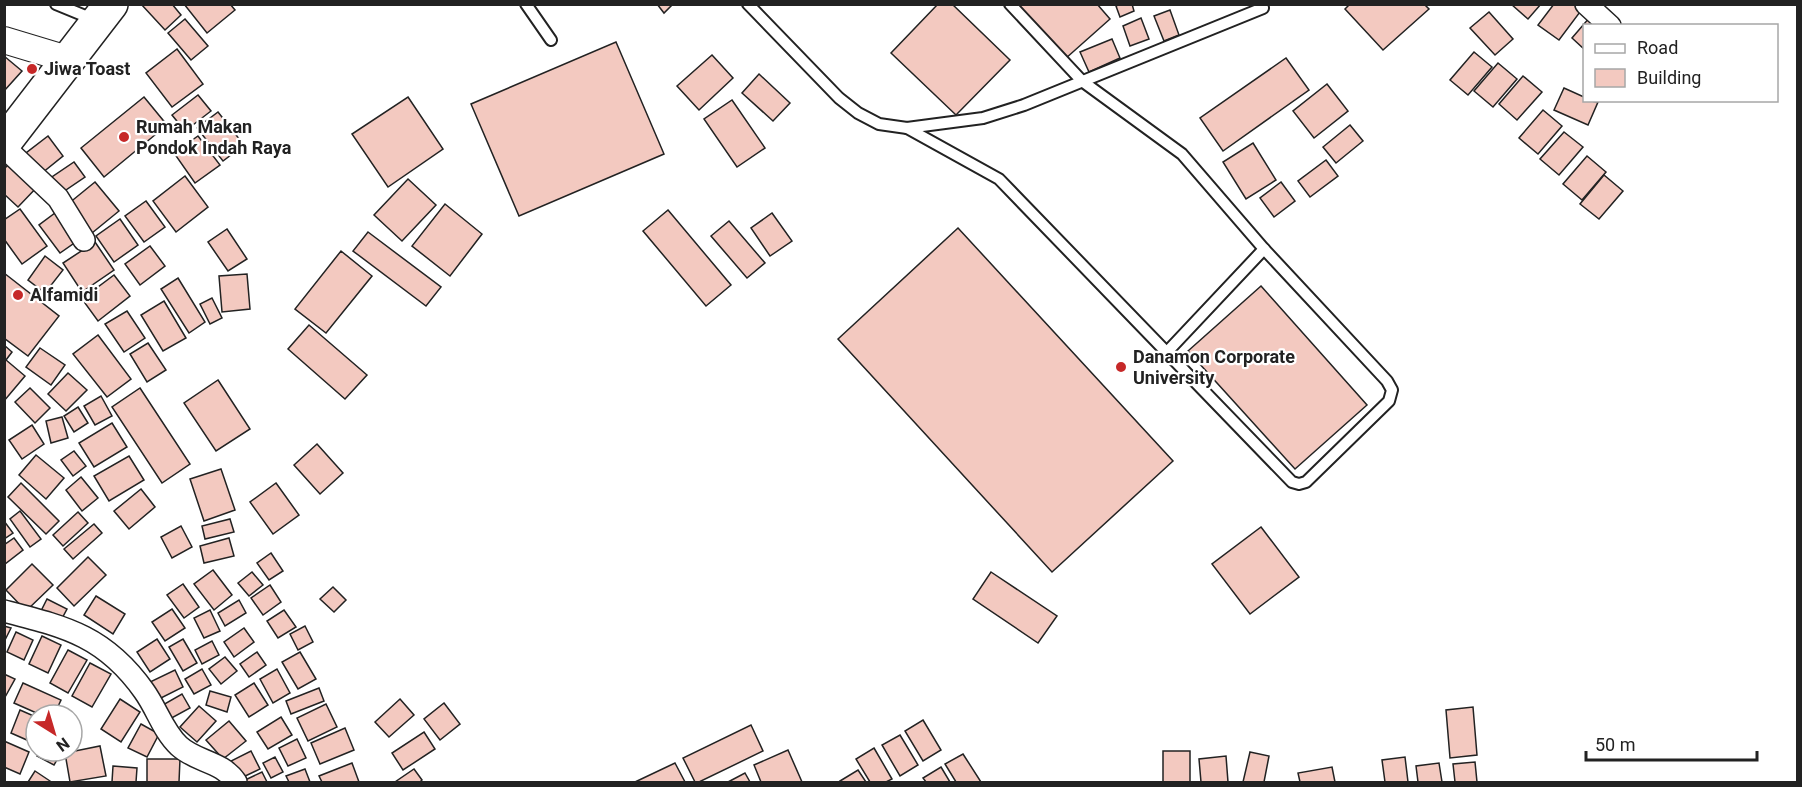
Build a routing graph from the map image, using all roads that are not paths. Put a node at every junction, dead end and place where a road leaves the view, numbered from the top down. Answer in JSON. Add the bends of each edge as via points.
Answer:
{"nodes":[{"id":1,"x":56,"y":4,"type":"edge"},
{"id":2,"x":526,"y":4,"type":"edge"},
{"id":3,"x":748,"y":4,"type":"edge"},
{"id":4,"x":1010,"y":4,"type":"edge"},
{"id":5,"x":1586,"y":4,"type":"edge"},
{"id":6,"x":1263,"y":8,"type":"dead end"},
{"id":7,"x":105,"y":13,"type":"edge"},
{"id":8,"x":1608,"y":24,"type":"edge"},
{"id":9,"x":4,"y":40,"type":"edge"},
{"id":10,"x":551,"y":40,"type":"dead end"},
{"id":11,"x":68,"y":59,"type":"junction"},
{"id":12,"x":1082,"y":81,"type":"junction"},
{"id":13,"x":907,"y":128,"type":"junction"},
{"id":14,"x":4,"y":145,"type":"edge"},
{"id":15,"x":84,"y":240,"type":"dead end"},
{"id":16,"x":1264,"y":249,"type":"junction"},
{"id":17,"x":1167,"y":352,"type":"junction"},
{"id":18,"x":4,"y":611,"type":"edge"},
{"id":19,"x":236,"y":783,"type":"edge"}],
"edges":[{"from":1,"to":7,"type":"lane"},
{"from":2,"to":10,"type":"lane"},
{"from":3,"to":13,"type":"lane","via":[[858,113],[879,124]]},
{"from":4,"to":12,"type":"lane"},
{"from":5,"to":8,"type":"street"},
{"from":6,"to":12,"type":"lane"},
{"from":7,"to":11,"type":"highway"},
{"from":9,"to":11,"type":"street"},
{"from":11,"to":14,"type":"highway"},
{"from":12,"to":13,"type":"lane","via":[[984,118]]},
{"from":12,"to":16,"type":"lane","via":[[1182,154]]},
{"from":13,"to":17,"type":"lane","via":[[999,179]]},
{"from":14,"to":15,"type":"street","via":[[58,198]]},
{"from":16,"to":17,"type":"lane"},
{"from":16,"to":17,"type":"lane","via":[[1387,381],[1392,390],[1389,401],[1306,482],[1296,483]]},
{"from":18,"to":19,"type":"street","via":[[74,632],[107,651],[139,683],[178,746],[222,768]]}]}
